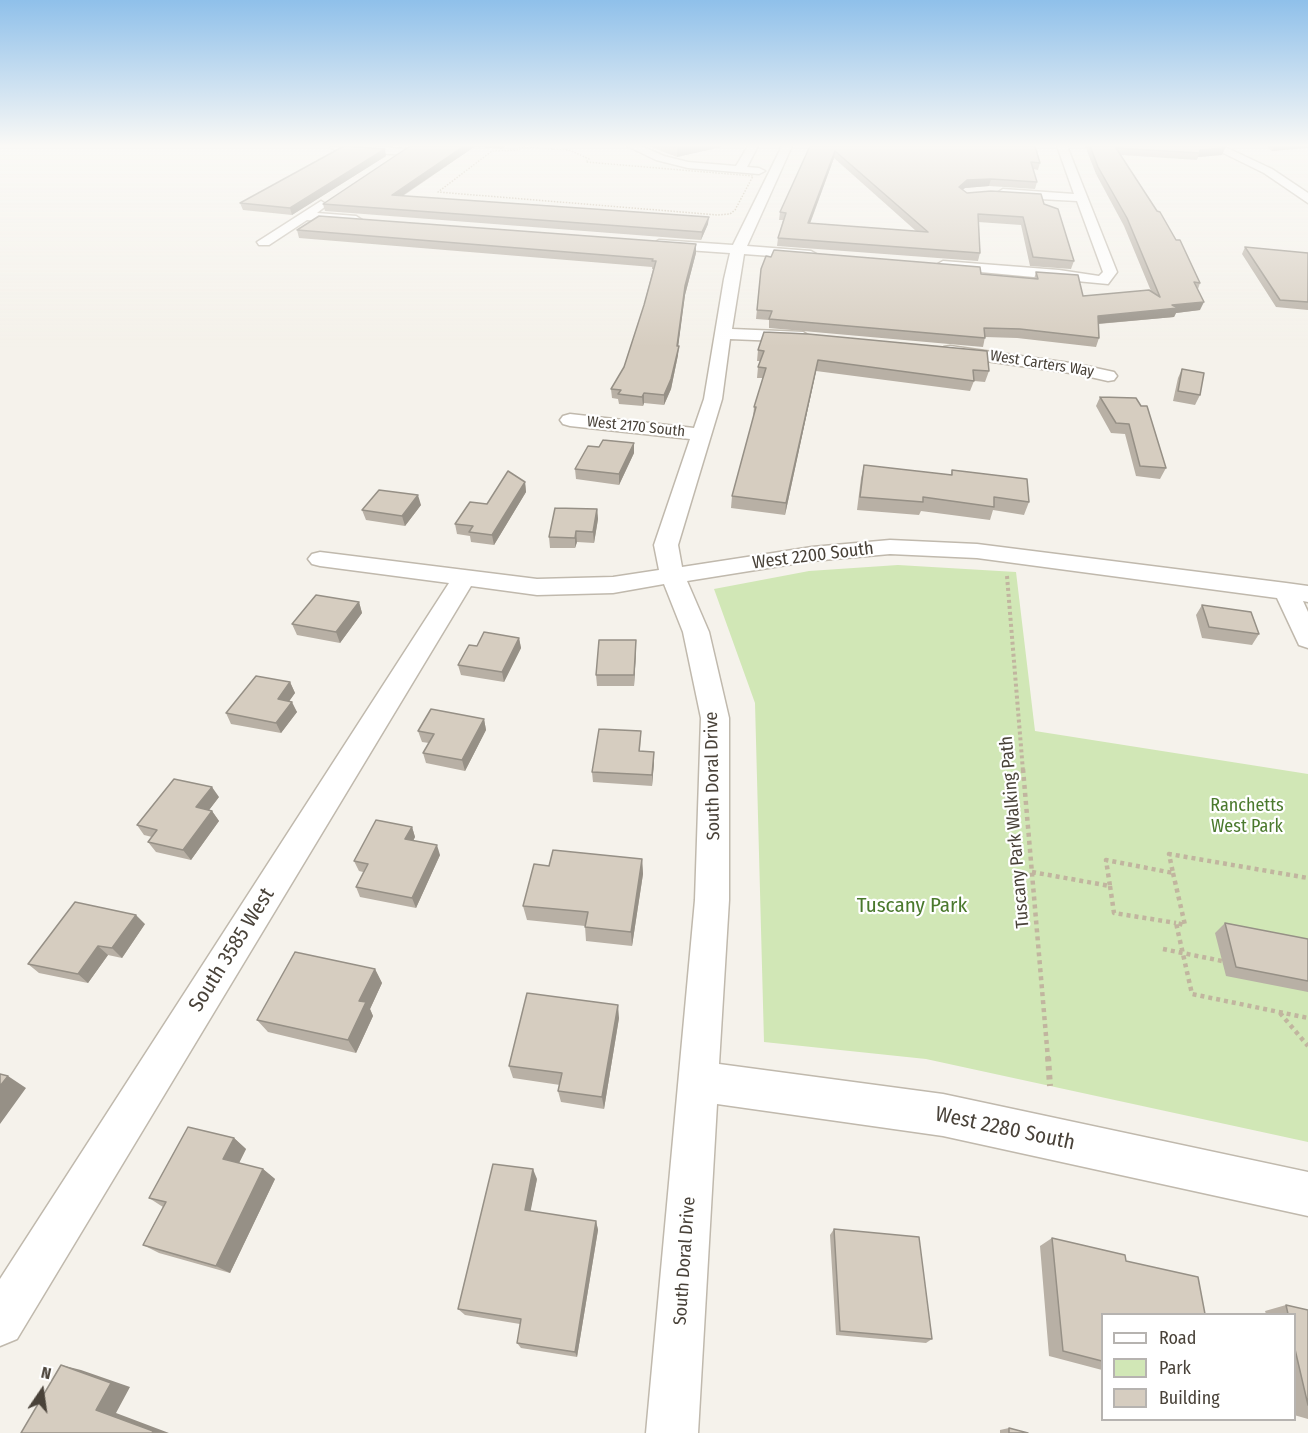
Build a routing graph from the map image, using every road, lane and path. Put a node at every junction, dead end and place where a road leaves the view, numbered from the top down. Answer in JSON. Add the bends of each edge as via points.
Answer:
{"nodes":[{"id":1,"x":310,"y":213,"type":"edge"},
{"id":2,"x":692,"y":213,"type":"edge"},
{"id":3,"x":731,"y":213,"type":"edge"},
{"id":4,"x":755,"y":213,"type":"edge"},
{"id":5,"x":1088,"y":213,"type":"edge"},
{"id":6,"x":305,"y":216,"type":"junction"},
{"id":7,"x":368,"y":221,"type":"edge"},
{"id":8,"x":264,"y":242,"type":"dead end"},
{"id":9,"x":650,"y":243,"type":"edge"},
{"id":10,"x":738,"y":249,"type":"junction"},
{"id":11,"x":826,"y":256,"type":"edge"},
{"id":12,"x":931,"y":264,"type":"edge"},
{"id":13,"x":724,"y":334,"type":"junction"},
{"id":14,"x":818,"y":338,"type":"edge"},
{"id":15,"x":929,"y":348,"type":"edge"},
{"id":16,"x":1108,"y":376,"type":"dead end"},
{"id":17,"x":570,"y":420,"type":"dead end"},
{"id":18,"x":703,"y":435,"type":"junction"},
{"id":19,"x":320,"y":559,"type":"dead end"},
{"id":20,"x":672,"y":574,"type":"junction"},
{"id":21,"x":1007,"y":575,"type":"dead end"},
{"id":22,"x":464,"y":578,"type":"junction"},
{"id":23,"x":1297,"y":592,"type":"edge"},
{"id":24,"x":1308,"y":639,"type":"edge"},
{"id":25,"x":1032,"y":872,"type":"junction"},
{"id":26,"x":1173,"y":873,"type":"junction"},
{"id":27,"x":1308,"y":878,"type":"edge"},
{"id":28,"x":1110,"y":886,"type":"junction"},
{"id":29,"x":1176,"y":923,"type":"junction"},
{"id":30,"x":1162,"y":949,"type":"dead end"},
{"id":31,"x":1183,"y":952,"type":"junction"},
{"id":32,"x":1222,"y":960,"type":"dead end"},
{"id":33,"x":1279,"y":1012,"type":"junction"},
{"id":34,"x":1308,"y":1018,"type":"edge"},
{"id":35,"x":1308,"y":1046,"type":"edge"},
{"id":36,"x":699,"y":1081,"type":"junction"},
{"id":37,"x":1050,"y":1086,"type":"dead end"},
{"id":38,"x":1308,"y":1194,"type":"edge"},
{"id":39,"x":0,"y":1322,"type":"edge"},
{"id":40,"x":672,"y":1433,"type":"edge"}],
"edges":[{"from":1,"to":6,"type":"street"},
{"from":2,"to":3,"type":"path"},
{"from":4,"to":10,"type":"street","name":"South Doral Drive"},
{"from":5,"to":12,"type":"street","via":[[1110,272],[1103,281]]},
{"from":6,"to":7,"type":"street"},
{"from":6,"to":8,"type":"street"},
{"from":9,"to":10,"type":"street"},
{"from":10,"to":11,"type":"street"},
{"from":10,"to":13,"type":"street","name":"South Doral Drive"},
{"from":13,"to":14,"type":"street"},
{"from":13,"to":18,"type":"street","name":"South Doral Drive"},
{"from":15,"to":16,"type":"street","name":"West Carters Way"},
{"from":17,"to":18,"type":"street","name":"West 2170 South"},
{"from":18,"to":20,"type":"street","name":"South Doral Drive","via":[[666,545]]},
{"from":19,"to":22,"type":"street","name":"West 2200 South"},
{"from":20,"to":22,"type":"street","name":"West 2200 South","via":[[613,585],[537,587]]},
{"from":20,"to":23,"type":"street","name":"West 2200 South","via":[[890,547],[977,551]]},
{"from":20,"to":36,"type":"street","name":"South Doral Drive","via":[[696,632],[715,718],[712,900]]},
{"from":21,"to":25,"type":"path","name":"Tuscany Park Walking Path"},
{"from":22,"to":39,"type":"street","name":"South 3585 West"},
{"from":23,"to":24,"type":"street"},
{"from":25,"to":28,"type":"path"},
{"from":25,"to":37,"type":"path","name":"Tuscany Park Walking Path"},
{"from":26,"to":27,"type":"path","via":[[1169,854]]},
{"from":26,"to":28,"type":"path","via":[[1106,860]]},
{"from":26,"to":29,"type":"path","via":[[1185,925]]},
{"from":28,"to":29,"type":"path","via":[[1114,913]]},
{"from":29,"to":31,"type":"path"},
{"from":30,"to":31,"type":"path"},
{"from":31,"to":32,"type":"path"},
{"from":31,"to":33,"type":"path","via":[[1192,994]]},
{"from":33,"to":34,"type":"path"},
{"from":33,"to":35,"type":"path"},
{"from":36,"to":38,"type":"street","name":"West 2280 South","via":[[943,1115]]},
{"from":36,"to":40,"type":"street","name":"South Doral Drive"}]}
